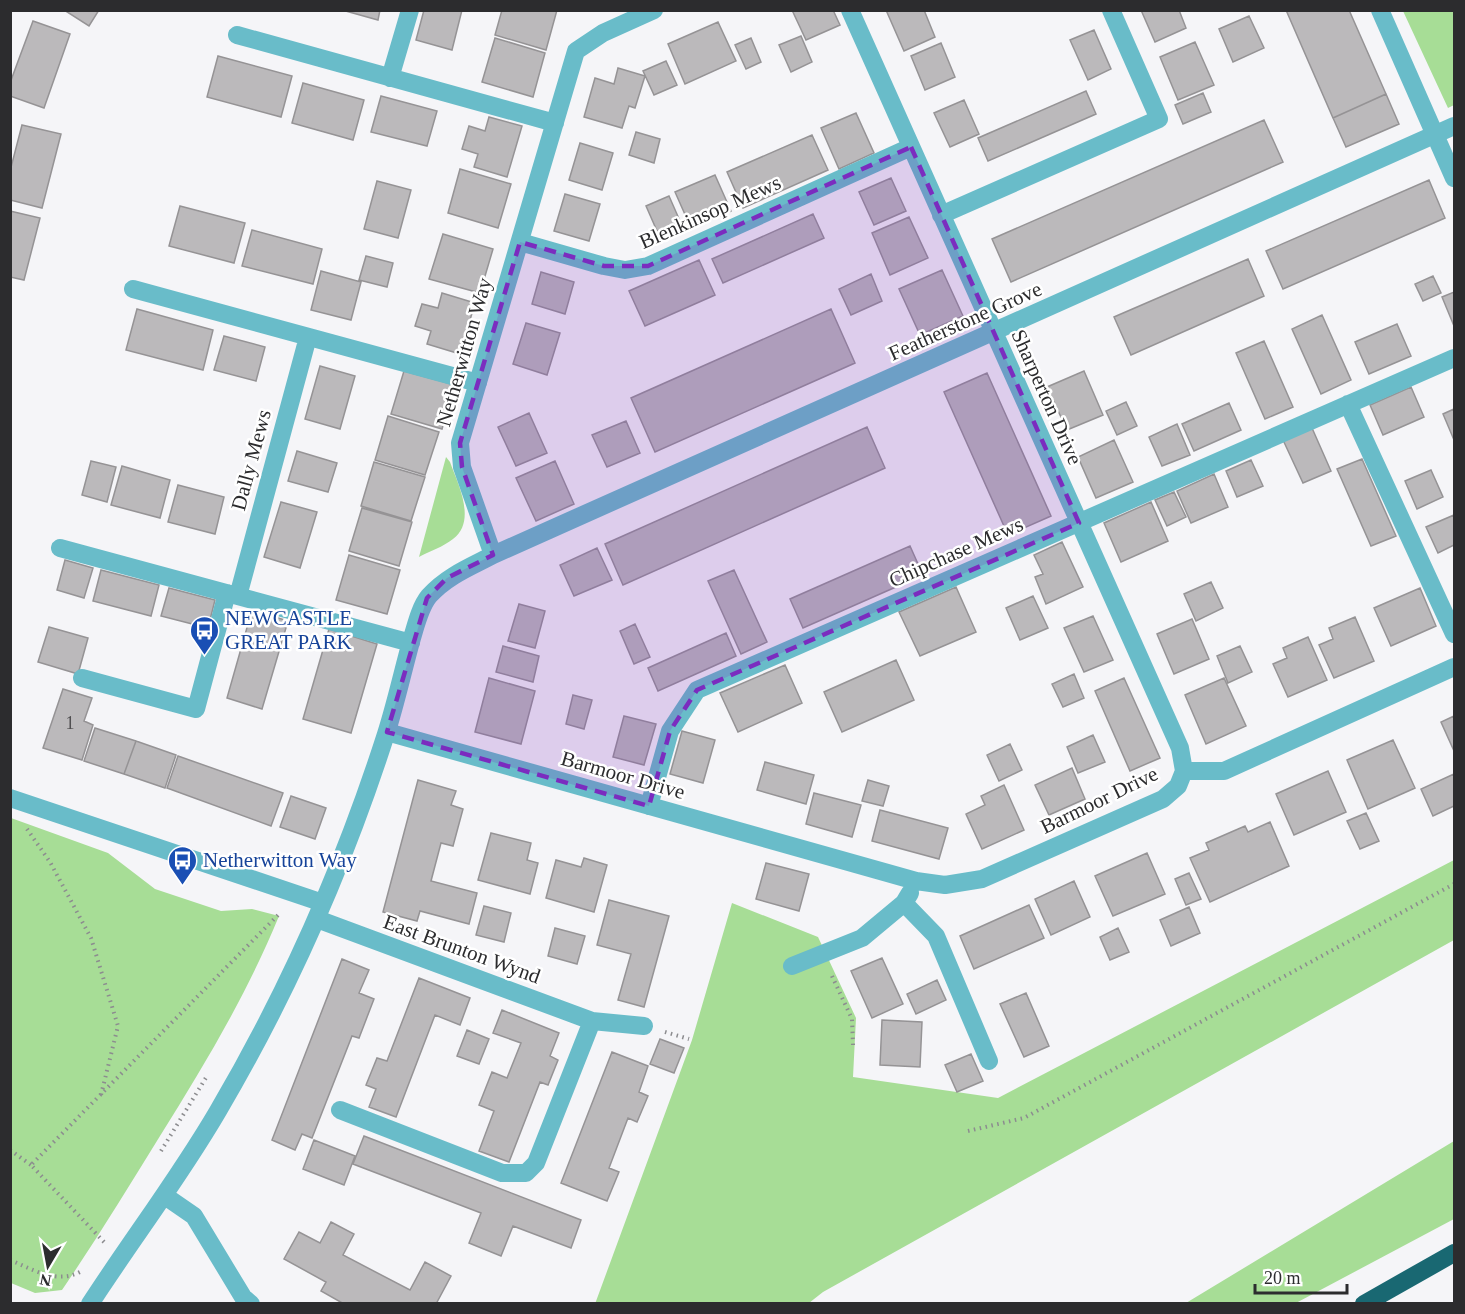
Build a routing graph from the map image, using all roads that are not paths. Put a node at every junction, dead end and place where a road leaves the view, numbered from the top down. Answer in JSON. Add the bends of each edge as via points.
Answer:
{"nodes":[{"id":1,"x":410,"y":10,"type":"edge"},
{"id":2,"x":654,"y":10,"type":"edge"},
{"id":3,"x":850,"y":10,"type":"edge"},
{"id":4,"x":1111,"y":10,"type":"edge"},
{"id":5,"x":1380,"y":10,"type":"edge"},
{"id":6,"x":237,"y":35,"type":"dead end"},
{"id":7,"x":390,"y":78,"type":"junction"},
{"id":8,"x":555,"y":123,"type":"junction"},
{"id":9,"x":1455,"y":126,"type":"edge"},
{"id":10,"x":1436,"y":135,"type":"junction"},
{"id":11,"x":910,"y":147,"type":"junction"},
{"id":12,"x":1455,"y":178,"type":"edge"},
{"id":13,"x":941,"y":215,"type":"junction"},
{"id":14,"x":520,"y":242,"type":"junction"},
{"id":15,"x":134,"y":289,"type":"dead end"},
{"id":16,"x":994,"y":333,"type":"junction"},
{"id":17,"x":309,"y":337,"type":"junction"},
{"id":18,"x":1455,"y":358,"type":"edge"},
{"id":19,"x":478,"y":382,"type":"junction"},
{"id":20,"x":1348,"y":404,"type":"junction"},
{"id":21,"x":1079,"y":523,"type":"junction"},
{"id":22,"x":60,"y":548,"type":"dead end"},
{"id":23,"x":493,"y":555,"type":"junction"},
{"id":24,"x":232,"y":594,"type":"junction"},
{"id":25,"x":1455,"y":634,"type":"edge"},
{"id":26,"x":411,"y":643,"type":"junction"},
{"id":27,"x":1455,"y":667,"type":"edge"},
{"id":28,"x":82,"y":678,"type":"dead end"},
{"id":29,"x":387,"y":732,"type":"junction"},
{"id":30,"x":1184,"y":771,"type":"junction"},
{"id":31,"x":10,"y":798,"type":"edge"},
{"id":32,"x":649,"y":806,"type":"junction"},
{"id":33,"x":916,"y":881,"type":"junction"},
{"id":34,"x":904,"y":903,"type":"junction"},
{"id":35,"x":320,"y":910,"type":"junction"},
{"id":36,"x":792,"y":966,"type":"dead end"},
{"id":37,"x":592,"y":1021,"type":"junction"},
{"id":38,"x":644,"y":1026,"type":"dead end"},
{"id":39,"x":988,"y":1061,"type":"dead end"},
{"id":40,"x":340,"y":1110,"type":"dead end"},
{"id":41,"x":165,"y":1196,"type":"junction"},
{"id":42,"x":1455,"y":1253,"type":"edge"},
{"id":43,"x":90,"y":1304,"type":"edge"},
{"id":44,"x":251,"y":1304,"type":"edge"},
{"id":45,"x":1364,"y":1304,"type":"edge"}],
"edges":[{"from":1,"to":7,"type":"street"},
{"from":2,"to":8,"type":"street","name":"Netherwitton Way","via":[[603,33],[576,51]]},
{"from":3,"to":11,"type":"street","name":"Sharperton Drive"},
{"from":4,"to":13,"type":"street","via":[[1159,119]]},
{"from":5,"to":10,"type":"street"},
{"from":6,"to":7,"type":"street"},
{"from":7,"to":8,"type":"street"},
{"from":8,"to":14,"type":"street","name":"Netherwitton Way"},
{"from":9,"to":10,"type":"street","name":"Featherstone Grove"},
{"from":10,"to":12,"type":"street"},
{"from":10,"to":16,"type":"street","name":"Featherstone Grove"},
{"from":11,"to":13,"type":"street","name":"Sharperton Drive"},
{"from":11,"to":14,"type":"street","name":"Blenkinsop Mews","via":[[648,266],[625,270]]},
{"from":13,"to":16,"type":"street","name":"Sharperton Drive"},
{"from":14,"to":19,"type":"street","name":"Netherwitton Way"},
{"from":15,"to":17,"type":"street"},
{"from":16,"to":21,"type":"street","name":"Sharperton Drive"},
{"from":16,"to":23,"type":"street","name":"Featherstone Grove"},
{"from":17,"to":19,"type":"street"},
{"from":17,"to":24,"type":"street","name":"Dally Mews"},
{"from":18,"to":20,"type":"street","name":"Chipchase Mews"},
{"from":19,"to":23,"type":"street","name":"Netherwitton Way","via":[[460,443],[462,467]]},
{"from":20,"to":21,"type":"street","name":"Chipchase Mews"},
{"from":20,"to":25,"type":"street"},
{"from":21,"to":30,"type":"street","name":"Sharperton Drive","via":[[1180,748]]},
{"from":21,"to":32,"type":"street","name":"Chipchase Mews","via":[[697,690],[670,731]]},
{"from":22,"to":24,"type":"street"},
{"from":23,"to":26,"type":"street","via":[[447,578],[427,598]]},
{"from":24,"to":26,"type":"street"},
{"from":24,"to":28,"type":"street","name":"Dally Mews","via":[[196,708]]},
{"from":26,"to":29,"type":"street"},
{"from":27,"to":30,"type":"street","name":"Barmoor Drive","via":[[1224,771]]},
{"from":29,"to":32,"type":"street","name":"Barmoor Drive"},
{"from":29,"to":35,"type":"street","via":[[353,831]]},
{"from":30,"to":33,"type":"street","name":"Barmoor Drive","via":[[1178,786],[1163,799],[982,879],[945,885]]},
{"from":31,"to":35,"type":"street","via":[[298,894]]},
{"from":32,"to":33,"type":"street","name":"Barmoor Drive"},
{"from":33,"to":34,"type":"street"},
{"from":34,"to":36,"type":"street","via":[[862,938]]},
{"from":34,"to":39,"type":"street","via":[[936,936]]},
{"from":35,"to":37,"type":"street","name":"East Brunton Wynd"},
{"from":35,"to":41,"type":"street","via":[[218,1111]]},
{"from":37,"to":38,"type":"street","name":"East Brunton Wynd"},
{"from":37,"to":40,"type":"street","via":[[536,1163],[526,1173],[502,1173]]},
{"from":41,"to":43,"type":"street"},
{"from":41,"to":44,"type":"street","via":[[194,1216]]},
{"from":42,"to":45,"type":"highway"}]}
